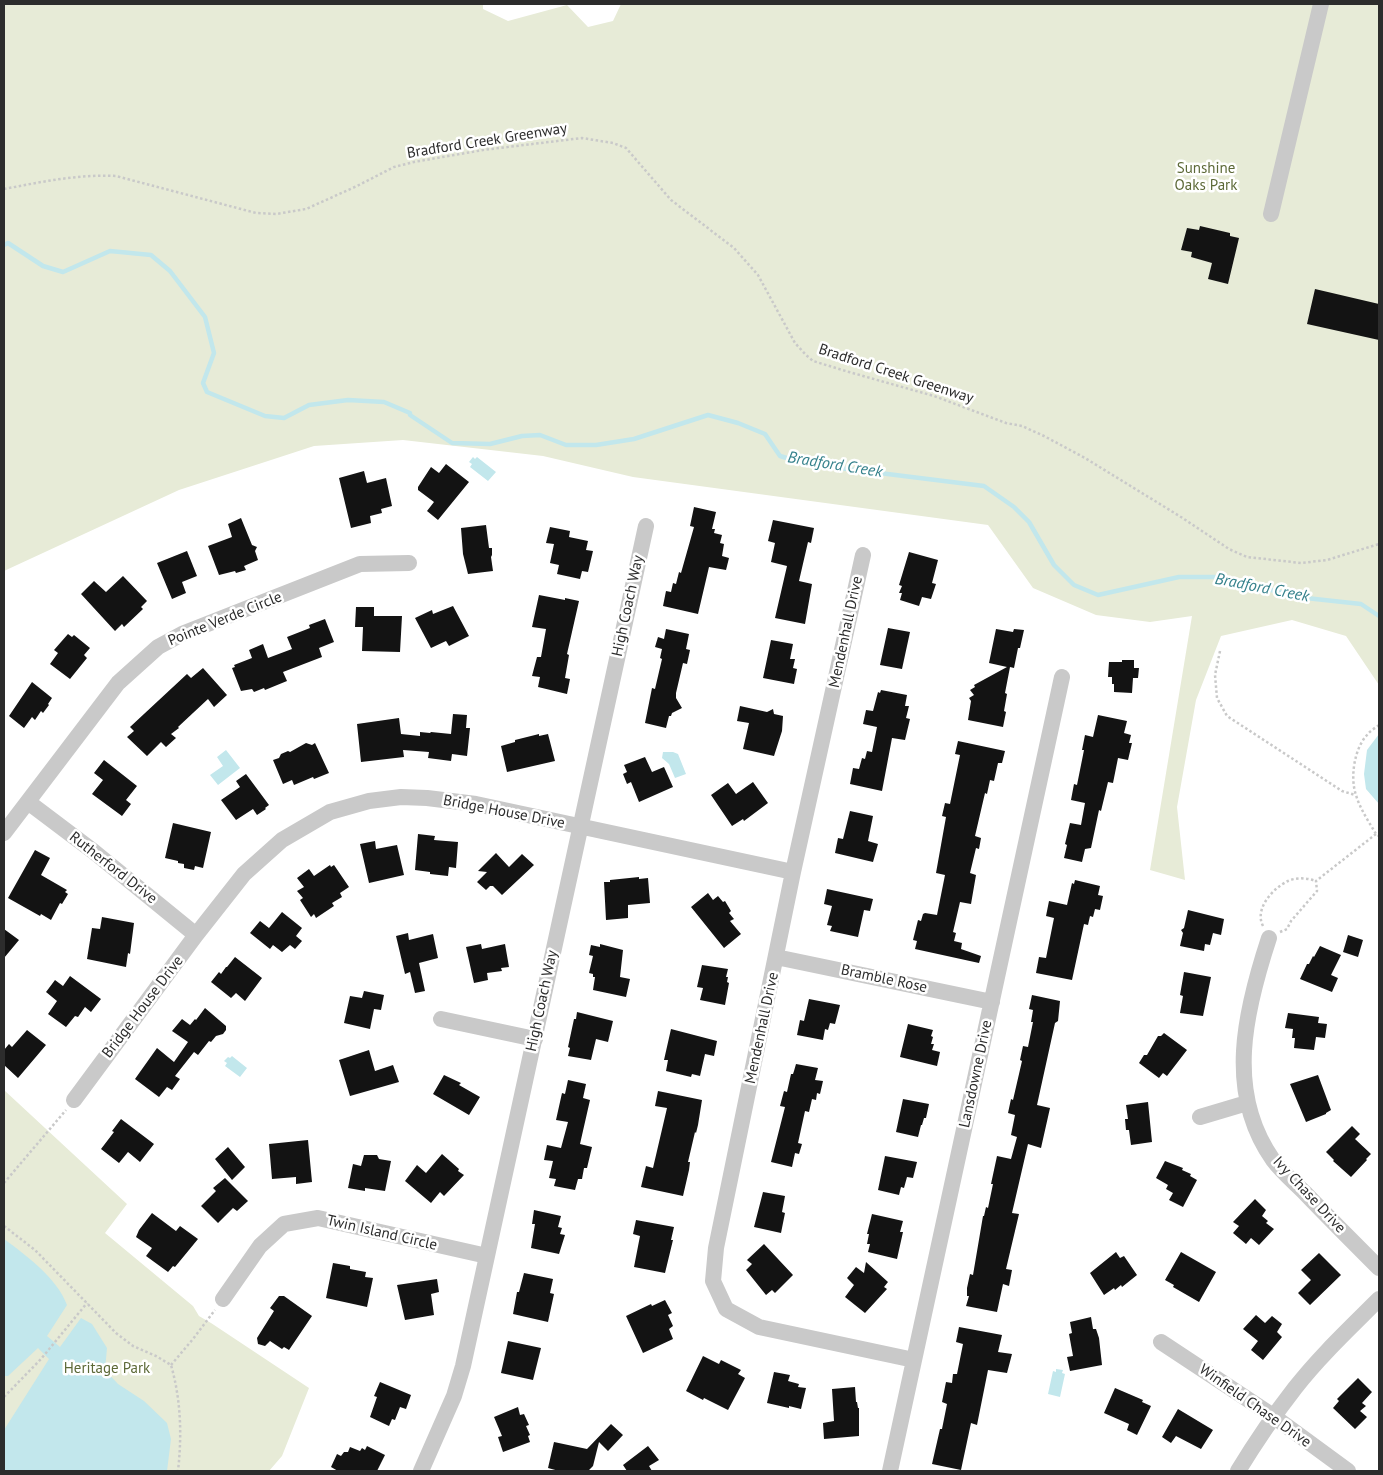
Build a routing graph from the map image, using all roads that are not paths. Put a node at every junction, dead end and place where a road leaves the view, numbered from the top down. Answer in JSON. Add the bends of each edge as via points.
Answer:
{"nodes":[{"id":1,"x":1320,"y":4,"type":"edge"},
{"id":2,"x":1272,"y":214,"type":"dead end"},
{"id":3,"x":646,"y":526,"type":"dead end"},
{"id":4,"x":863,"y":555,"type":"dead end"},
{"id":5,"x":409,"y":563,"type":"dead end"},
{"id":6,"x":1062,"y":677,"type":"dead end"},
{"id":7,"x":28,"y":802,"type":"junction"},
{"id":8,"x":580,"y":826,"type":"junction"},
{"id":9,"x":4,"y":833,"type":"edge"},
{"id":10,"x":793,"y":872,"type":"junction"},
{"id":11,"x":196,"y":935,"type":"junction"},
{"id":12,"x":1269,"y":938,"type":"road end"},
{"id":13,"x":776,"y":957,"type":"junction"},
{"id":14,"x":992,"y":1002,"type":"junction"},
{"id":15,"x":441,"y":1019,"type":"dead end"},
{"id":16,"x":535,"y":1039,"type":"junction"},
{"id":17,"x":74,"y":1100,"type":"road end"},
{"id":18,"x":1247,"y":1103,"type":"junction"},
{"id":19,"x":1200,"y":1117,"type":"dead end"},
{"id":20,"x":486,"y":1256,"type":"junction"},
{"id":21,"x":1379,"y":1268,"type":"edge"},
{"id":22,"x":223,"y":1299,"type":"road end"},
{"id":23,"x":1379,"y":1299,"type":"edge"},
{"id":24,"x":1161,"y":1342,"type":"dead end"},
{"id":25,"x":914,"y":1360,"type":"junction"},
{"id":26,"x":1273,"y":1416,"type":"junction"},
{"id":27,"x":421,"y":1471,"type":"edge"},
{"id":28,"x":890,"y":1471,"type":"edge"},
{"id":29,"x":1238,"y":1471,"type":"edge"},
{"id":30,"x":1348,"y":1471,"type":"edge"}],
"edges":[{"from":1,"to":2,"type":"street"},
{"from":3,"to":8,"type":"street","name":"High Coach Way"},
{"from":4,"to":10,"type":"street","name":"Mendenhall Drive"},
{"from":5,"to":7,"type":"street","name":"Pointe Verde Circle","via":[[360,564],[182,634],[158,647],[118,683]]},
{"from":6,"to":14,"type":"street","name":"Lansdowne Drive"},
{"from":7,"to":9,"type":"street","name":"Pointe Verde Circle"},
{"from":7,"to":11,"type":"street","name":"Rutherford Drive","via":[[94,851]]},
{"from":8,"to":10,"type":"street","name":"Bridge House Drive"},
{"from":8,"to":11,"type":"street","name":"Bridge House Drive","via":[[476,804],[427,798],[369,801],[330,812],[282,840],[244,874]]},
{"from":8,"to":16,"type":"street","name":"High Coach Way"},
{"from":10,"to":13,"type":"street","name":"Mendenhall Drive"},
{"from":11,"to":17,"type":"street","name":"Bridge House Drive"},
{"from":12,"to":18,"type":"street","name":"Ivy Chase Drive","via":[[1257,975],[1244,1041]]},
{"from":13,"to":14,"type":"street","name":"Bramble Rose"},
{"from":13,"to":25,"type":"street","name":"Mendenhall Drive","via":[[716,1248],[713,1281],[726,1309],[759,1326]]},
{"from":14,"to":25,"type":"street","name":"Lansdowne Drive"},
{"from":15,"to":16,"type":"street"},
{"from":16,"to":20,"type":"street","name":"High Coach Way"},
{"from":18,"to":19,"type":"street"},
{"from":18,"to":21,"type":"street","name":"Ivy Chase Drive","via":[[1257,1132],[1274,1160]]},
{"from":20,"to":22,"type":"street","name":"Twin Island Circle","via":[[318,1218],[284,1224],[260,1246]]},
{"from":20,"to":27,"type":"street","name":"High Coach Way","via":[[454,1396]]},
{"from":23,"to":26,"type":"street","via":[[1331,1346]]},
{"from":24,"to":26,"type":"street","name":"Winfield Chase Drive"},
{"from":25,"to":28,"type":"street","name":"Lansdowne Drive"},
{"from":26,"to":29,"type":"street"},
{"from":26,"to":30,"type":"street","name":"Winfield Chase Drive"}]}
